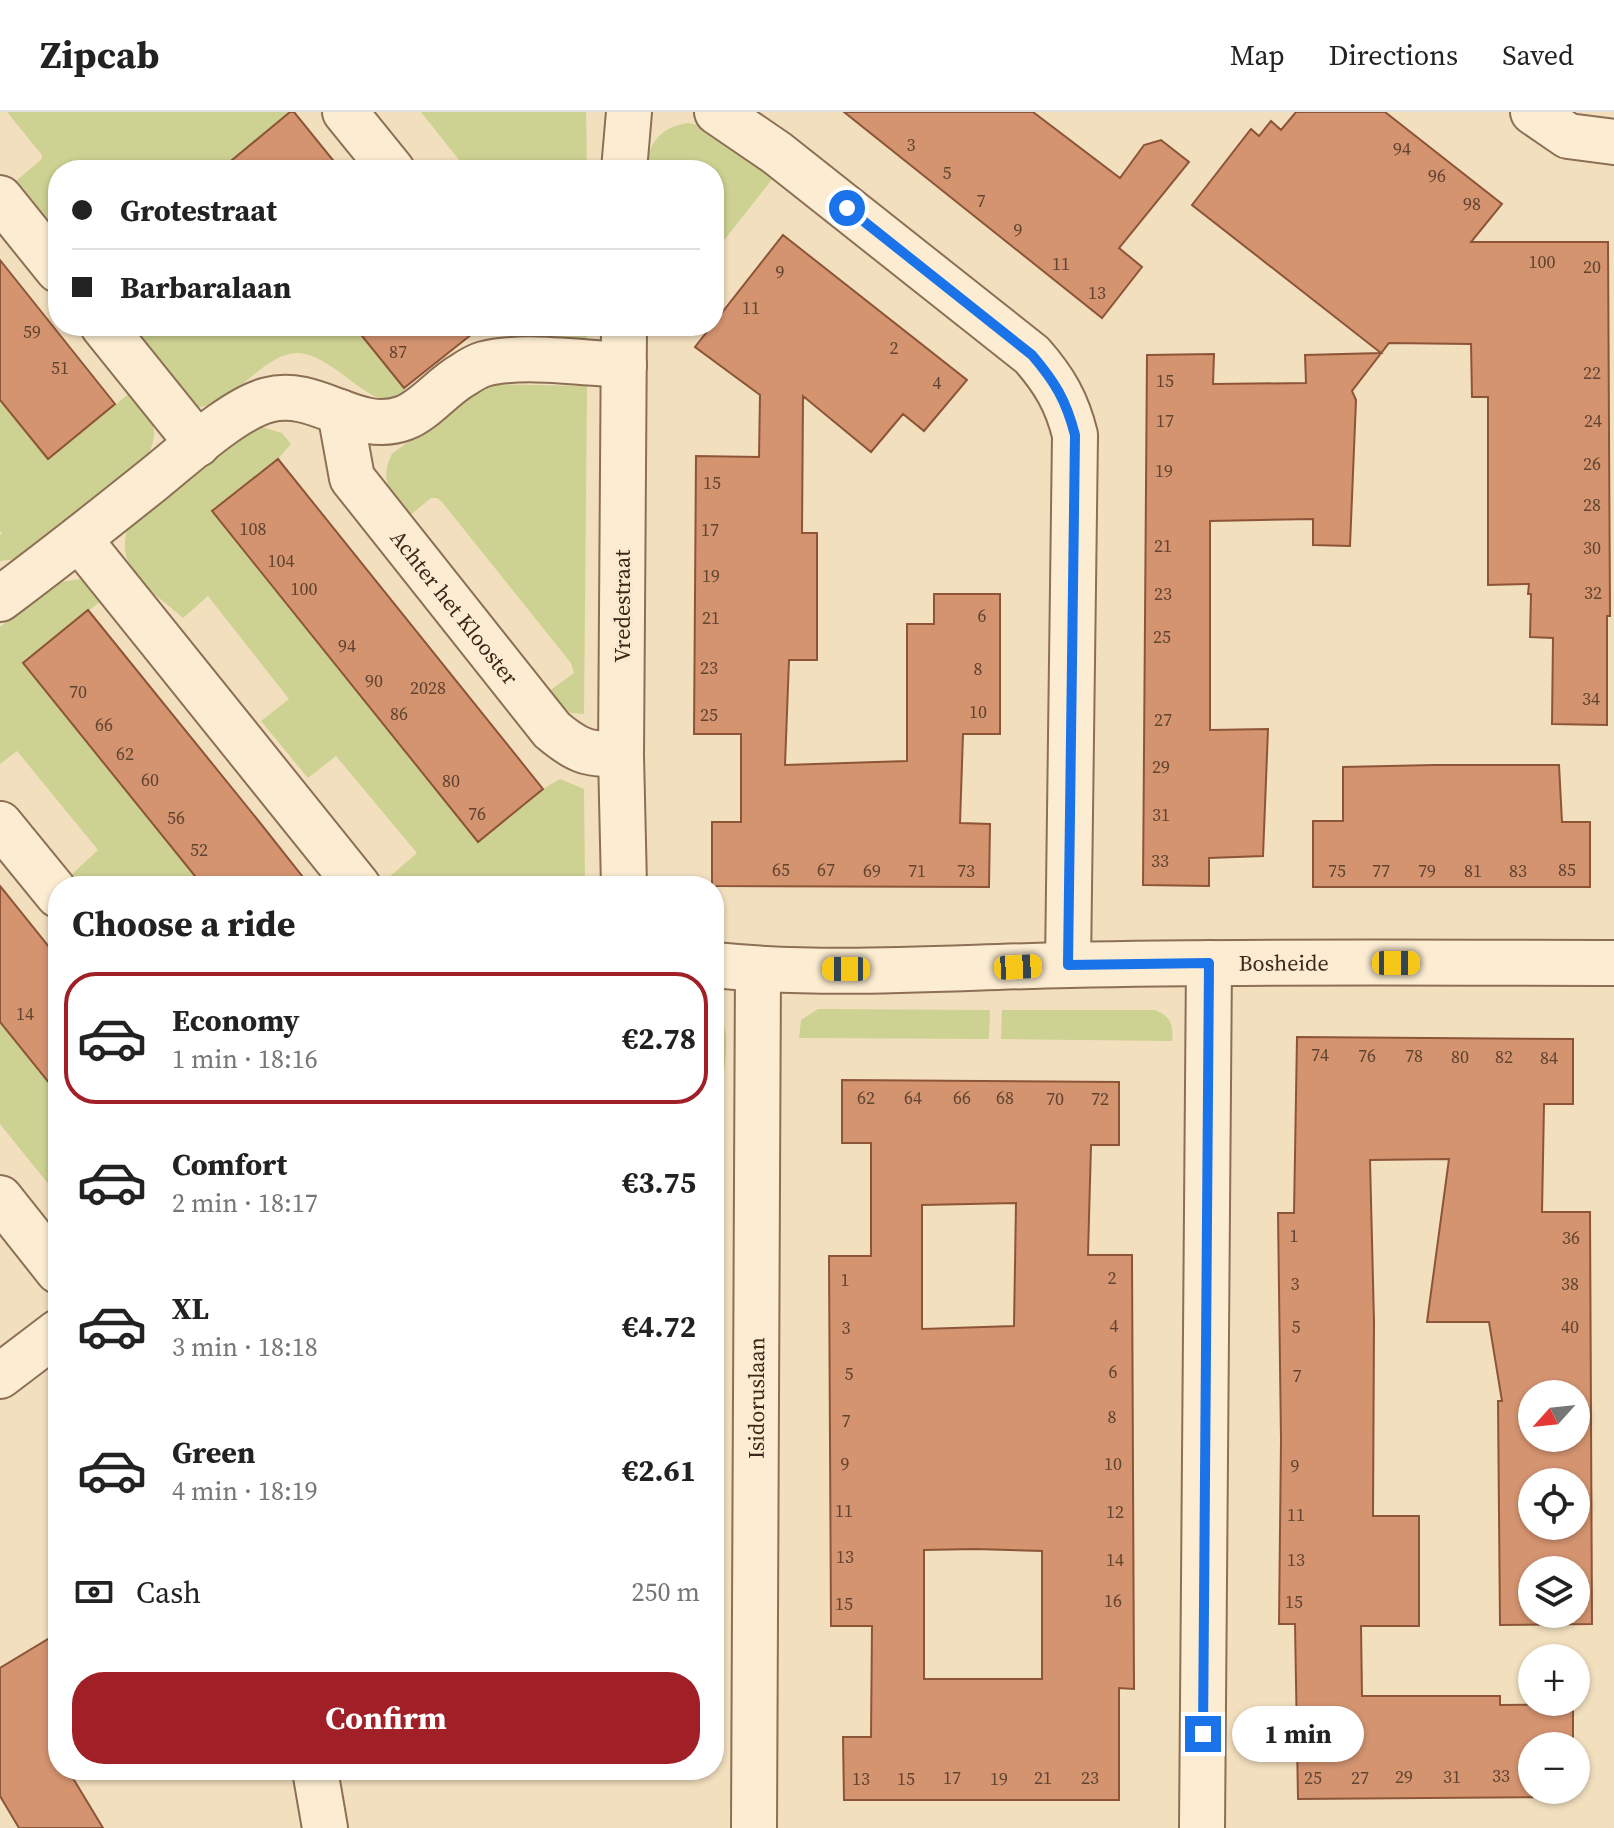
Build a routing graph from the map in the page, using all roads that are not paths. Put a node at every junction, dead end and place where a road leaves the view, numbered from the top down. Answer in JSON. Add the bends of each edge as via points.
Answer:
{"nodes":[{"id":1,"x":345,"y":112,"type":"edge"},
{"id":2,"x":629,"y":112,"type":"edge"},
{"id":3,"x":717,"y":112,"type":"edge"},
{"id":4,"x":1533,"y":112,"type":"edge"},
{"id":5,"x":1614,"y":142,"type":"edge"},
{"id":6,"x":384,"y":160,"type":"edge"},
{"id":7,"x":625,"y":160,"type":"edge"},
{"id":8,"x":0,"y":198,"type":"edge"},
{"id":9,"x":48,"y":258,"type":"edge"},
{"id":10,"x":111,"y":336,"type":"edge"},
{"id":11,"x":508,"y":343,"type":"edge"},
{"id":12,"x":624,"y":346,"type":"edge"},
{"id":13,"x":340,"y":412,"type":"junction"},
{"id":14,"x":198,"y":444,"type":"junction"},
{"id":15,"x":79,"y":539,"type":"junction"},
{"id":16,"x":0,"y":599,"type":"edge"},
{"id":17,"x":621,"y":755,"type":"junction"},
{"id":18,"x":0,"y":824,"type":"edge"},
{"id":19,"x":350,"y":876,"type":"edge"},
{"id":20,"x":624,"y":876,"type":"edge"},
{"id":21,"x":48,"y":883,"type":"edge"},
{"id":22,"x":1209,"y":963,"type":"junction"},
{"id":23,"x":1614,"y":963,"type":"edge"},
{"id":24,"x":1068,"y":965,"type":"junction"},
{"id":25,"x":724,"y":966,"type":"edge"},
{"id":26,"x":758,"y":969,"type":"junction"},
{"id":27,"x":0,"y":1198,"type":"edge"},
{"id":28,"x":48,"y":1258,"type":"edge"},
{"id":29,"x":48,"y":1340,"type":"edge"},
{"id":30,"x":0,"y":1376,"type":"edge"},
{"id":31,"x":317,"y":1780,"type":"edge"},
{"id":32,"x":325,"y":1828,"type":"edge"},
{"id":33,"x":754,"y":1828,"type":"edge"},
{"id":34,"x":1202,"y":1828,"type":"edge"}],
"edges":[{"from":1,"to":6,"type":"street"},
{"from":2,"to":7,"type":"street"},
{"from":3,"to":24,"type":"street","via":[[777,153],[1032,355],[1068,407],[1075,435]]},
{"from":4,"to":5,"type":"street","via":[[1568,136]]},
{"from":8,"to":9,"type":"street"},
{"from":10,"to":14,"type":"street"},
{"from":11,"to":12,"type":"street"},
{"from":11,"to":13,"type":"street","via":[[405,418],[364,421]]},
{"from":12,"to":17,"type":"street","name":"Vredestraat"},
{"from":13,"to":14,"type":"street","via":[[311,400],[269,400],[245,410]]},
{"from":13,"to":17,"type":"street","name":"Achter het Klooster","via":[[352,478],[552,730],[574,748]]},
{"from":14,"to":15,"type":"street"},
{"from":15,"to":16,"type":"street"},
{"from":15,"to":19,"type":"street"},
{"from":17,"to":20,"type":"street","name":"Vredestraat"},
{"from":18,"to":21,"type":"street"},
{"from":22,"to":23,"type":"street","name":"Bosheide"},
{"from":22,"to":24,"type":"street","name":"Bosheide"},
{"from":22,"to":34,"type":"street"},
{"from":24,"to":26,"type":"street","name":"Bosheide"},
{"from":25,"to":26,"type":"street","name":"Bosheide"},
{"from":26,"to":33,"type":"street","name":"Isidoruslaan"},
{"from":27,"to":28,"type":"street"},
{"from":29,"to":30,"type":"street"},
{"from":31,"to":32,"type":"street"}]}
